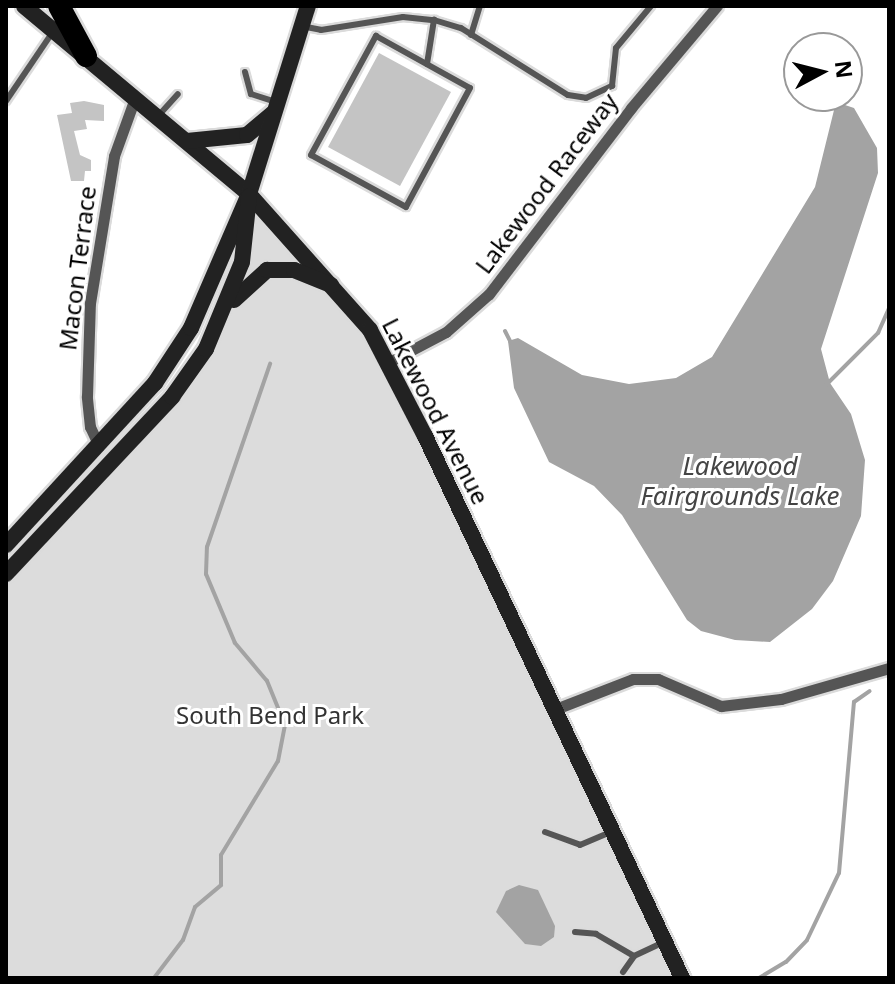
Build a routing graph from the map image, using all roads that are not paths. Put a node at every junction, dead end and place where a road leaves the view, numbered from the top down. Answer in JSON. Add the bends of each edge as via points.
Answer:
{"nodes":[{"id":1,"x":24,"y":6,"type":"edge"},
{"id":2,"x":59,"y":6,"type":"edge"},
{"id":3,"x":308,"y":6,"type":"edge"},
{"id":4,"x":480,"y":6,"type":"edge"},
{"id":5,"x":651,"y":6,"type":"edge"},
{"id":6,"x":717,"y":6,"type":"edge"},
{"id":7,"x":434,"y":20,"type":"junction"},
{"id":8,"x":301,"y":26,"type":"junction"},
{"id":9,"x":54,"y":30,"type":"junction"},
{"id":10,"x":471,"y":35,"type":"junction"},
{"id":11,"x":86,"y":56,"type":"junction"},
{"id":12,"x":427,"y":64,"type":"junction"},
{"id":13,"x":245,"y":72,"type":"dead end"},
{"id":14,"x":178,"y":94,"type":"dead end"},
{"id":15,"x":135,"y":98,"type":"junction"},
{"id":16,"x":6,"y":101,"type":"edge"},
{"id":17,"x":276,"y":107,"type":"junction"},
{"id":18,"x":158,"y":117,"type":"junction"},
{"id":19,"x":187,"y":141,"type":"junction"},
{"id":20,"x":249,"y":194,"type":"junction"},
{"id":21,"x":337,"y":287,"type":"junction"},
{"id":22,"x":219,"y":321,"type":"junction"},
{"id":23,"x":389,"y":362,"type":"junction"},
{"id":24,"x":99,"y":446,"type":"junction"},
{"id":25,"x":6,"y":545,"type":"edge"},
{"id":26,"x":6,"y":574,"type":"edge"},
{"id":27,"x":889,"y":668,"type":"edge"},
{"id":28,"x":553,"y":710,"type":"junction"},
{"id":29,"x":545,"y":832,"type":"dead end"},
{"id":30,"x":611,"y":832,"type":"junction"},
{"id":31,"x":575,"y":932,"type":"dead end"},
{"id":32,"x":664,"y":942,"type":"junction"},
{"id":33,"x":634,"y":956,"type":"junction"},
{"id":34,"x":623,"y":972,"type":"dead end"},
{"id":35,"x":682,"y":978,"type":"edge"}],
"edges":[{"from":1,"to":9,"type":"main road","name":"Lakewood Avenue"},
{"from":2,"to":11,"type":"highway"},
{"from":3,"to":8,"type":"main road"},
{"from":4,"to":10,"type":"lane"},
{"from":5,"to":10,"type":"lane","via":[[616,48],[612,86],[586,98],[568,95]]},
{"from":6,"to":23,"type":"street","name":"Lakewood Raceway","via":[[631,108],[489,294],[446,332]]},
{"from":7,"to":8,"type":"lane","via":[[403,17],[321,30]]},
{"from":7,"to":10,"type":"lane"},
{"from":7,"to":12,"type":"lane"},
{"from":8,"to":17,"type":"main road"},
{"from":9,"to":11,"type":"main road","name":"Lakewood Avenue"},
{"from":9,"to":16,"type":"lane"},
{"from":11,"to":15,"type":"main road","name":"Lakewood Avenue"},
{"from":12,"to":12,"type":"lane","via":[[376,36],[311,155],[406,207],[470,88]]},
{"from":13,"to":17,"type":"lane","via":[[251,94]]},
{"from":14,"to":18,"type":"lane"},
{"from":15,"to":18,"type":"main road","name":"Lakewood Avenue"},
{"from":15,"to":24,"type":"street","name":"Macon Terrace","via":[[114,156],[90,303],[87,396],[90,427]]},
{"from":17,"to":19,"type":"main road","via":[[247,135]]},
{"from":17,"to":20,"type":"main road"},
{"from":18,"to":19,"type":"main road","name":"Lakewood Avenue"},
{"from":19,"to":20,"type":"main road","name":"Lakewood Avenue"},
{"from":20,"to":21,"type":"main road","name":"Lakewood Avenue"},
{"from":20,"to":22,"type":"main road","via":[[249,235]]},
{"from":20,"to":24,"type":"main road","via":[[191,328],[155,383]]},
{"from":21,"to":22,"type":"main road","via":[[294,270],[267,270],[244,285]]},
{"from":21,"to":23,"type":"main road","name":"Lakewood Avenue"},
{"from":22,"to":26,"type":"main road","via":[[172,397]]},
{"from":23,"to":28,"type":"main road","name":"Lakewood Avenue"},
{"from":24,"to":25,"type":"main road"},
{"from":27,"to":28,"type":"street","via":[[748,705],[721,706],[658,679],[633,679]]},
{"from":28,"to":30,"type":"main road","name":"Lakewood Avenue"},
{"from":29,"to":30,"type":"lane","via":[[580,845]]},
{"from":30,"to":32,"type":"main road","name":"Lakewood Avenue"},
{"from":31,"to":33,"type":"lane","via":[[596,934]]},
{"from":32,"to":33,"type":"lane"},
{"from":32,"to":35,"type":"main road","name":"Lakewood Avenue"},
{"from":33,"to":34,"type":"lane"}]}
